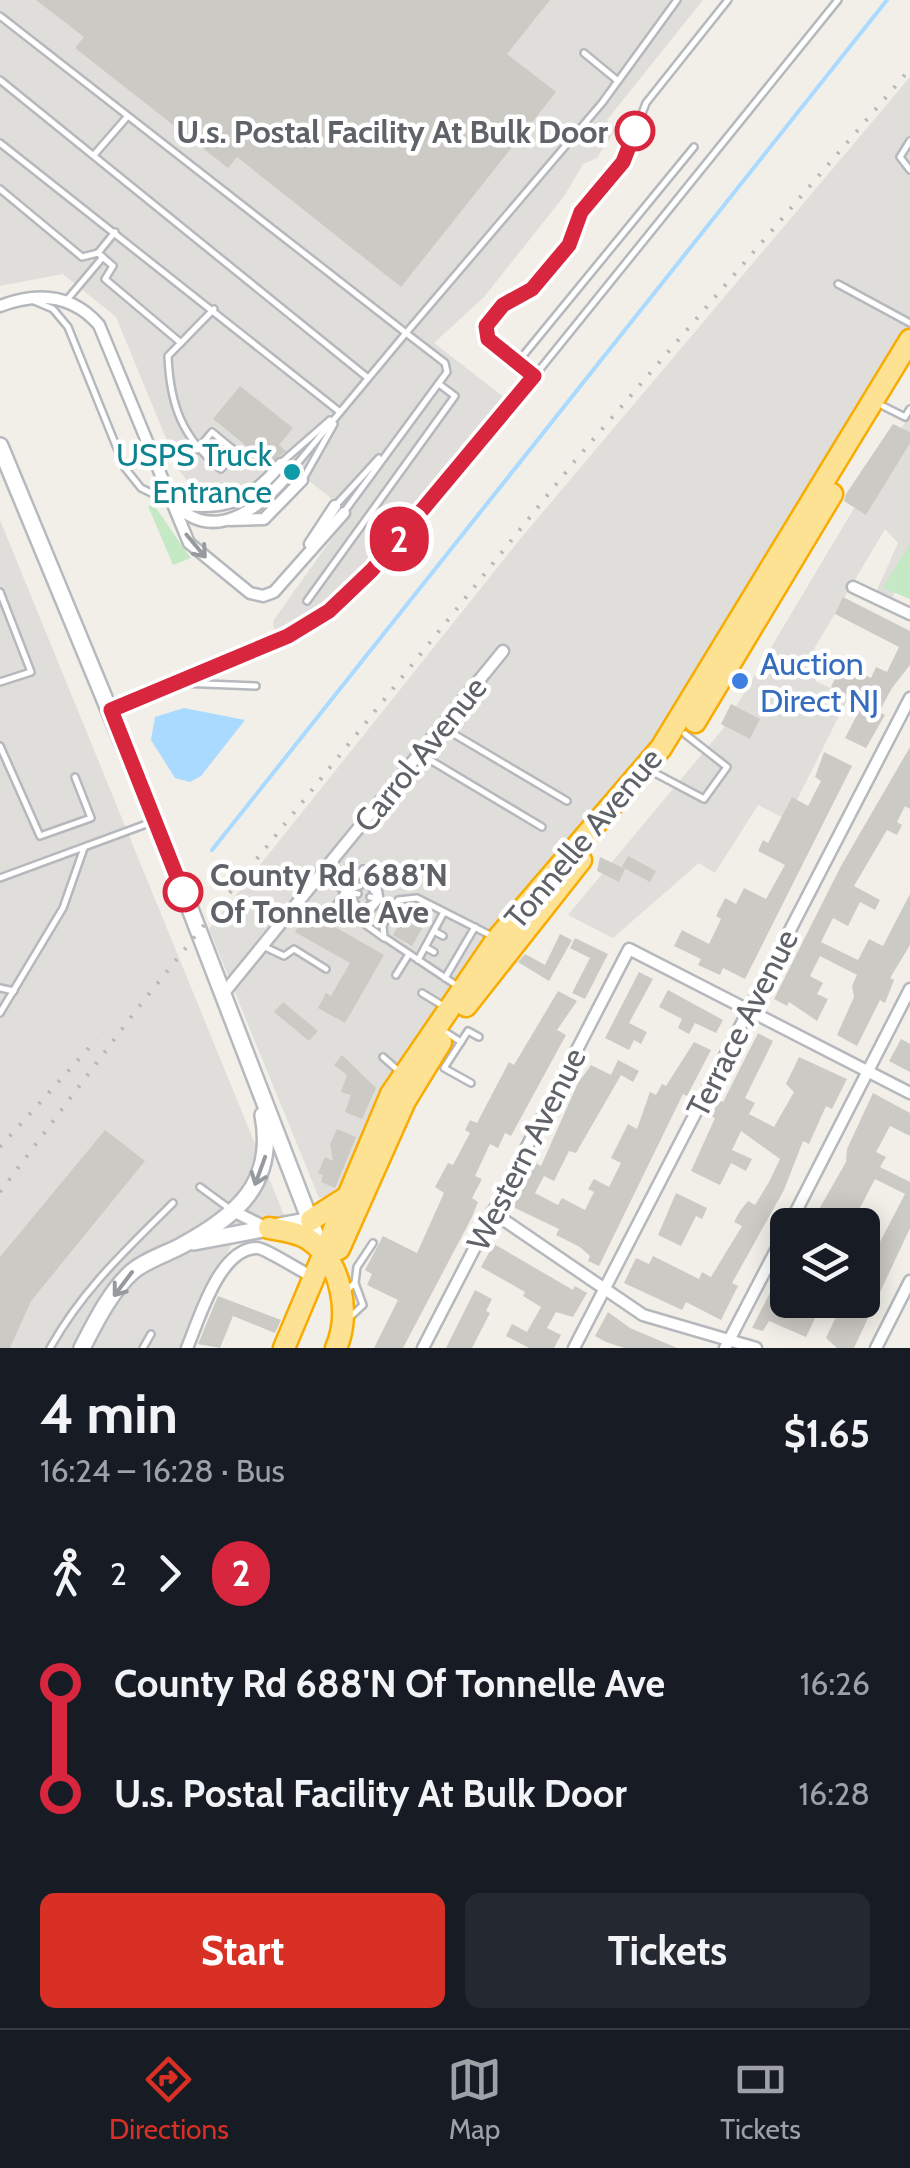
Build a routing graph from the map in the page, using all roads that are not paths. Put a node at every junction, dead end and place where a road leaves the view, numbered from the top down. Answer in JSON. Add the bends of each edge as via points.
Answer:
{"nodes":[{"id":1,"x":677,"y":0,"type":"edge"},
{"id":2,"x":728,"y":0,"type":"edge"},
{"id":3,"x":838,"y":0,"type":"edge"},
{"id":4,"x":0,"y":16,"type":"edge"},
{"id":5,"x":584,"y":53,"type":"dead end"},
{"id":6,"x":0,"y":80,"type":"edge"},
{"id":7,"x":618,"y":81,"type":"junction"},
{"id":8,"x":127,"y":117,"type":"junction"},
{"id":9,"x":910,"y":141,"type":"edge"},
{"id":10,"x":0,"y":142,"type":"edge"},
{"id":11,"x":694,"y":147,"type":"dead end"},
{"id":12,"x":94,"y":156,"type":"junction"},
{"id":13,"x":910,"y":170,"type":"edge"},
{"id":14,"x":0,"y":190,"type":"edge"},
{"id":15,"x":115,"y":232,"type":"junction"},
{"id":16,"x":100,"y":255,"type":"junction"},
{"id":17,"x":838,"y":284,"type":"dead end"},
{"id":18,"x":17,"y":300,"type":"junction"},
{"id":19,"x":66,"y":301,"type":"junction"},
{"id":20,"x":0,"y":306,"type":"edge"},
{"id":21,"x":214,"y":309,"type":"junction"},
{"id":22,"x":910,"y":323,"type":"edge"},
{"id":23,"x":406,"y":333,"type":"junction"},
{"id":24,"x":910,"y":340,"type":"edge"},
{"id":25,"x":180,"y":343,"type":"junction"},
{"id":26,"x":910,"y":359,"type":"edge"},
{"id":27,"x":518,"y":363,"type":"junction"},
{"id":28,"x":534,"y":376,"type":"junction"},
{"id":29,"x":368,"y":378,"type":"junction"},
{"id":30,"x":440,"y":384,"type":"junction"},
{"id":31,"x":883,"y":406,"type":"junction"},
{"id":32,"x":910,"y":409,"type":"edge"},
{"id":33,"x":340,"y":412,"type":"junction"},
{"id":34,"x":0,"y":446,"type":"edge"},
{"id":35,"x":388,"y":448,"type":"junction"},
{"id":36,"x":197,"y":450,"type":"junction"},
{"id":37,"x":286,"y":468,"type":"junction"},
{"id":38,"x":302,"y":480,"type":"joint"},
{"id":39,"x":175,"y":504,"type":"junction"},
{"id":40,"x":339,"y":510,"type":"junction"},
{"id":41,"x":229,"y":520,"type":"junction"},
{"id":42,"x":853,"y":587,"type":"dead end"},
{"id":43,"x":0,"y":592,"type":"edge"},
{"id":44,"x":307,"y":601,"type":"dead end"},
{"id":45,"x":910,"y":614,"type":"edge"},
{"id":46,"x":503,"y":651,"type":"dead end"},
{"id":47,"x":0,"y":682,"type":"edge"},
{"id":48,"x":176,"y":682,"type":"junction"},
{"id":49,"x":256,"y":686,"type":"dead end"},
{"id":50,"x":910,"y":698,"type":"edge"},
{"id":51,"x":111,"y":710,"type":"junction"},
{"id":52,"x":442,"y":727,"type":"junction"},
{"id":53,"x":686,"y":734,"type":"junction"},
{"id":54,"x":0,"y":746,"type":"edge"},
{"id":55,"x":420,"y":754,"type":"junction"},
{"id":56,"x":655,"y":773,"type":"junction"},
{"id":57,"x":75,"y":777,"type":"dead end"},
{"id":58,"x":567,"y":801,"type":"dead end"},
{"id":59,"x":155,"y":821,"type":"junction"},
{"id":60,"x":542,"y":827,"type":"dead end"},
{"id":61,"x":84,"y":848,"type":"junction"},
{"id":62,"x":363,"y":873,"type":"dead end"},
{"id":63,"x":322,"y":876,"type":"junction"},
{"id":64,"x":375,"y":876,"type":"dead end"},
{"id":65,"x":0,"y":878,"type":"edge"},
{"id":66,"x":360,"y":886,"type":"dead end"},
{"id":67,"x":372,"y":889,"type":"dead end"},
{"id":68,"x":344,"y":891,"type":"junction"},
{"id":69,"x":358,"y":894,"type":"dead end"},
{"id":70,"x":370,"y":897,"type":"dead end"},
{"id":71,"x":380,"y":899,"type":"junction"},
{"id":72,"x":356,"y":904,"type":"dead end"},
{"id":73,"x":368,"y":906,"type":"dead end"},
{"id":74,"x":394,"y":908,"type":"junction"},
{"id":75,"x":444,"y":912,"type":"junction"},
{"id":76,"x":354,"y":914,"type":"dead end"},
{"id":77,"x":366,"y":916,"type":"dead end"},
{"id":78,"x":475,"y":928,"type":"junction"},
{"id":79,"x":434,"y":931,"type":"junction"},
{"id":80,"x":444,"y":936,"type":"dead end"},
{"id":81,"x":430,"y":939,"type":"junction"},
{"id":82,"x":497,"y":939,"type":"junction"},
{"id":83,"x":386,"y":940,"type":"junction"},
{"id":84,"x":438,"y":944,"type":"dead end"},
{"id":85,"x":266,"y":946,"type":"junction"},
{"id":86,"x":425,"y":947,"type":"junction"},
{"id":87,"x":434,"y":952,"type":"dead end"},
{"id":88,"x":408,"y":954,"type":"junction"},
{"id":89,"x":418,"y":960,"type":"junction"},
{"id":90,"x":326,"y":970,"type":"dead end"},
{"id":91,"x":396,"y":975,"type":"dead end"},
{"id":92,"x":453,"y":983,"type":"junction"},
{"id":93,"x":0,"y":988,"type":"edge"},
{"id":94,"x":910,"y":989,"type":"edge"},
{"id":95,"x":14,"y":991,"type":"junction"},
{"id":96,"x":422,"y":992,"type":"dead end"},
{"id":97,"x":222,"y":994,"type":"junction"},
{"id":98,"x":448,"y":1009,"type":"junction"},
{"id":99,"x":749,"y":1010,"type":"junction"},
{"id":100,"x":0,"y":1013,"type":"edge"},
{"id":101,"x":479,"y":1037,"type":"dead end"},
{"id":102,"x":450,"y":1043,"type":"junction"},
{"id":103,"x":383,"y":1057,"type":"dead end"},
{"id":104,"x":868,"y":1071,"type":"junction"},
{"id":105,"x":255,"y":1076,"type":"junction"},
{"id":106,"x":403,"y":1076,"type":"junction"},
{"id":107,"x":471,"y":1083,"type":"dead end"},
{"id":108,"x":910,"y":1093,"type":"edge"},
{"id":109,"x":200,"y":1187,"type":"dead end"},
{"id":110,"x":345,"y":1198,"type":"junction"},
{"id":111,"x":173,"y":1203,"type":"dead end"},
{"id":112,"x":797,"y":1208,"type":"edge"},
{"id":113,"x":233,"y":1211,"type":"junction"},
{"id":114,"x":492,"y":1212,"type":"junction"},
{"id":115,"x":311,"y":1220,"type":"junction"},
{"id":116,"x":269,"y":1228,"type":"junction"},
{"id":117,"x":185,"y":1244,"type":"junction"},
{"id":118,"x":373,"y":1244,"type":"dead end"},
{"id":119,"x":770,"y":1261,"type":"edge"},
{"id":120,"x":322,"y":1265,"type":"junction"},
{"id":121,"x":910,"y":1281,"type":"edge"},
{"id":122,"x":348,"y":1289,"type":"junction"},
{"id":123,"x":604,"y":1291,"type":"junction"},
{"id":124,"x":151,"y":1334,"type":"dead end"},
{"id":125,"x":727,"y":1344,"type":"edge"},
{"id":126,"x":50,"y":1348,"type":"edge"},
{"id":127,"x":82,"y":1348,"type":"edge"},
{"id":128,"x":143,"y":1348,"type":"edge"},
{"id":129,"x":188,"y":1348,"type":"edge"},
{"id":130,"x":284,"y":1348,"type":"edge"},
{"id":131,"x":298,"y":1348,"type":"edge"},
{"id":132,"x":336,"y":1348,"type":"edge"},
{"id":133,"x":424,"y":1348,"type":"edge"},
{"id":134,"x":574,"y":1348,"type":"edge"},
{"id":135,"x":756,"y":1348,"type":"edge"},
{"id":136,"x":876,"y":1348,"type":"edge"}],
"edges":[{"from":1,"to":7,"type":"lane"},
{"from":2,"to":27,"type":"lane","via":[[646,103],[626,156],[581,212],[569,245],[532,289],[503,305],[486,326],[488,339]]},
{"from":3,"to":28,"type":"lane"},
{"from":4,"to":8,"type":"lane"},
{"from":5,"to":7,"type":"lane"},
{"from":6,"to":12,"type":"lane"},
{"from":7,"to":23,"type":"lane"},
{"from":8,"to":12,"type":"lane"},
{"from":8,"to":23,"type":"lane"},
{"from":9,"to":13,"type":"lane","via":[[900,157]]},
{"from":10,"to":15,"type":"lane"},
{"from":11,"to":27,"type":"lane"},
{"from":12,"to":29,"type":"lane"},
{"from":14,"to":16,"type":"lane","via":[[82,257]]},
{"from":15,"to":16,"type":"lane"},
{"from":15,"to":21,"type":"lane"},
{"from":16,"to":19,"type":"lane"},
{"from":16,"to":25,"type":"lane","via":[[113,266],[105,280]]},
{"from":17,"to":22,"type":"lane"},
{"from":18,"to":19,"type":"street"},
{"from":18,"to":20,"type":"street"},
{"from":18,"to":39,"type":"lane","via":[[45,305],[62,318],[125,468],[141,488]]},
{"from":19,"to":39,"type":"street","via":[[104,333]]},
{"from":21,"to":25,"type":"lane"},
{"from":21,"to":33,"type":"lane"},
{"from":23,"to":29,"type":"lane"},
{"from":23,"to":30,"type":"lane","via":[[448,369]]},
{"from":24,"to":82,"type":"highway","name":"Tonnelle Avenue","via":[[661,748]]},
{"from":25,"to":36,"type":"lane","via":[[168,356],[169,388],[174,412]]},
{"from":26,"to":31,"type":"highway","name":"Tonnelle Avenue"},
{"from":27,"to":28,"type":"lane"},
{"from":28,"to":48,"type":"lane","via":[[350,594],[288,636]]},
{"from":29,"to":33,"type":"lane"},
{"from":30,"to":35,"type":"lane"},
{"from":30,"to":44,"type":"lane","via":[[455,396]]},
{"from":31,"to":32,"type":"lane","via":[[905,417]]},
{"from":31,"to":53,"type":"highway","name":"Tonnelle Avenue"},
{"from":33,"to":37,"type":"lane"},
{"from":33,"to":37,"type":"lane"},
{"from":33,"to":38,"type":"lane"},
{"from":34,"to":51,"type":"main road"},
{"from":35,"to":40,"type":"lane"},
{"from":35,"to":40,"type":"lane"},
{"from":36,"to":36,"type":"lane","via":[[212,432],[235,451],[221,469]]},
{"from":37,"to":39,"type":"street","via":[[236,503]]},
{"from":37,"to":41,"type":"street","via":[[260,504]]},
{"from":38,"to":41,"type":"street","via":[[264,519]]},
{"from":39,"to":40,"type":"street","one_way":true,"via":[[189,542],[258,596],[274,592]]},
{"from":39,"to":41,"type":"street","via":[[196,518]]},
{"from":42,"to":45,"type":"street"},
{"from":43,"to":47,"type":"lane","via":[[32,672]]},
{"from":46,"to":52,"type":"street","name":"Carrol Avenue"},
{"from":48,"to":49,"type":"lane"},
{"from":48,"to":51,"type":"lane"},
{"from":50,"to":99,"type":"street","name":"Terrace Avenue"},
{"from":51,"to":59,"type":"main road"},
{"from":52,"to":55,"type":"street","name":"Carrol Avenue"},
{"from":52,"to":58,"type":"lane"},
{"from":53,"to":56,"type":"highway","name":"Tonnelle Avenue"},
{"from":53,"to":56,"type":"lane","via":[[727,767],[704,798]]},
{"from":54,"to":57,"type":"lane","via":[[40,836],[91,818]]},
{"from":55,"to":60,"type":"lane"},
{"from":55,"to":63,"type":"street","name":"Carrol Avenue"},
{"from":56,"to":102,"type":"highway","name":"Tonnelle Avenue","via":[[548,898]]},
{"from":59,"to":61,"type":"lane"},
{"from":59,"to":97,"type":"main road"},
{"from":61,"to":65,"type":"lane"},
{"from":61,"to":95,"type":"lane","via":[[64,908]]},
{"from":62,"to":68,"type":"lane"},
{"from":63,"to":68,"type":"lane"},
{"from":63,"to":85,"type":"street","name":"Carrol Avenue"},
{"from":64,"to":71,"type":"lane"},
{"from":66,"to":68,"type":"lane"},
{"from":67,"to":71,"type":"lane"},
{"from":68,"to":69,"type":"lane"},
{"from":68,"to":72,"type":"lane"},
{"from":68,"to":76,"type":"lane"},
{"from":68,"to":83,"type":"lane","via":[[338,909]]},
{"from":70,"to":71,"type":"lane"},
{"from":71,"to":73,"type":"lane"},
{"from":71,"to":74,"type":"lane"},
{"from":71,"to":77,"type":"lane"},
{"from":74,"to":75,"type":"lane","via":[[412,896]]},
{"from":74,"to":83,"type":"lane","via":[[382,928]]},
{"from":75,"to":78,"type":"lane"},
{"from":75,"to":79,"type":"lane"},
{"from":78,"to":82,"type":"lane"},
{"from":78,"to":92,"type":"lane","via":[[450,962]]},
{"from":79,"to":80,"type":"lane"},
{"from":79,"to":81,"type":"lane"},
{"from":81,"to":84,"type":"lane"},
{"from":81,"to":86,"type":"lane"},
{"from":82,"to":92,"type":"highway","name":"Tonnelle Avenue"},
{"from":83,"to":88,"type":"lane"},
{"from":85,"to":90,"type":"lane","via":[[284,956],[294,950]]},
{"from":85,"to":97,"type":"street","name":"Carrol Avenue"},
{"from":86,"to":87,"type":"lane"},
{"from":86,"to":89,"type":"lane"},
{"from":88,"to":89,"type":"lane"},
{"from":88,"to":91,"type":"lane"},
{"from":89,"to":92,"type":"lane"},
{"from":92,"to":98,"type":"highway","name":"Tonnelle Avenue"},
{"from":93,"to":95,"type":"lane"},
{"from":94,"to":104,"type":"street"},
{"from":95,"to":100,"type":"lane"},
{"from":96,"to":98,"type":"lane"},
{"from":97,"to":105,"type":"main road"},
{"from":98,"to":106,"type":"highway","name":"Tonnelle Avenue"},
{"from":99,"to":104,"type":"street"},
{"from":99,"to":114,"type":"street","name":"Western Avenue","via":[[629,950]]},
{"from":99,"to":123,"type":"street","name":"Terrace Avenue"},
{"from":101,"to":102,"type":"lane","via":[[468,1030]]},
{"from":102,"to":107,"type":"lane","via":[[444,1068]]},
{"from":102,"to":120,"type":"highway","name":"Tonnelle Avenue","via":[[405,1101]]},
{"from":103,"to":106,"type":"lane"},
{"from":104,"to":108,"type":"street"},
{"from":104,"to":112,"type":"street"},
{"from":105,"to":113,"type":"main road","one_way":true,"via":[[266,1161],[260,1181]]},
{"from":105,"to":115,"type":"main road"},
{"from":106,"to":110,"type":"highway","name":"Tonnelle Avenue"},
{"from":109,"to":113,"type":"lane"},
{"from":110,"to":115,"type":"highway"},
{"from":110,"to":120,"type":"highway","name":"Tonnelle Avenue"},
{"from":111,"to":126,"type":"lane","via":[[97,1278]]},
{"from":113,"to":116,"type":"street"},
{"from":113,"to":117,"type":"main road"},
{"from":114,"to":123,"type":"street"},
{"from":114,"to":133,"type":"street","name":"Western Avenue"},
{"from":115,"to":116,"type":"main road"},
{"from":115,"to":120,"type":"main road"},
{"from":116,"to":117,"type":"main road"},
{"from":116,"to":120,"type":"highway","via":[[308,1239]]},
{"from":117,"to":127,"type":"main road","one_way":true,"via":[[133,1270]]},
{"from":118,"to":122,"type":"lane"},
{"from":119,"to":125,"type":"street"},
{"from":120,"to":122,"type":"highway"},
{"from":120,"to":129,"type":"street","via":[[263,1249],[245,1252],[215,1280]]},
{"from":120,"to":130,"type":"highway","name":"Tonnelle Avenue"},
{"from":120,"to":131,"type":"highway","name":"Tonnelle Avenue"},
{"from":121,"to":136,"type":"street"},
{"from":122,"to":132,"type":"highway"},
{"from":123,"to":125,"type":"street","via":[[642,1315]]},
{"from":123,"to":134,"type":"street","name":"Terrace Avenue"},
{"from":124,"to":128,"type":"lane"},
{"from":125,"to":135,"type":"street"}]}
